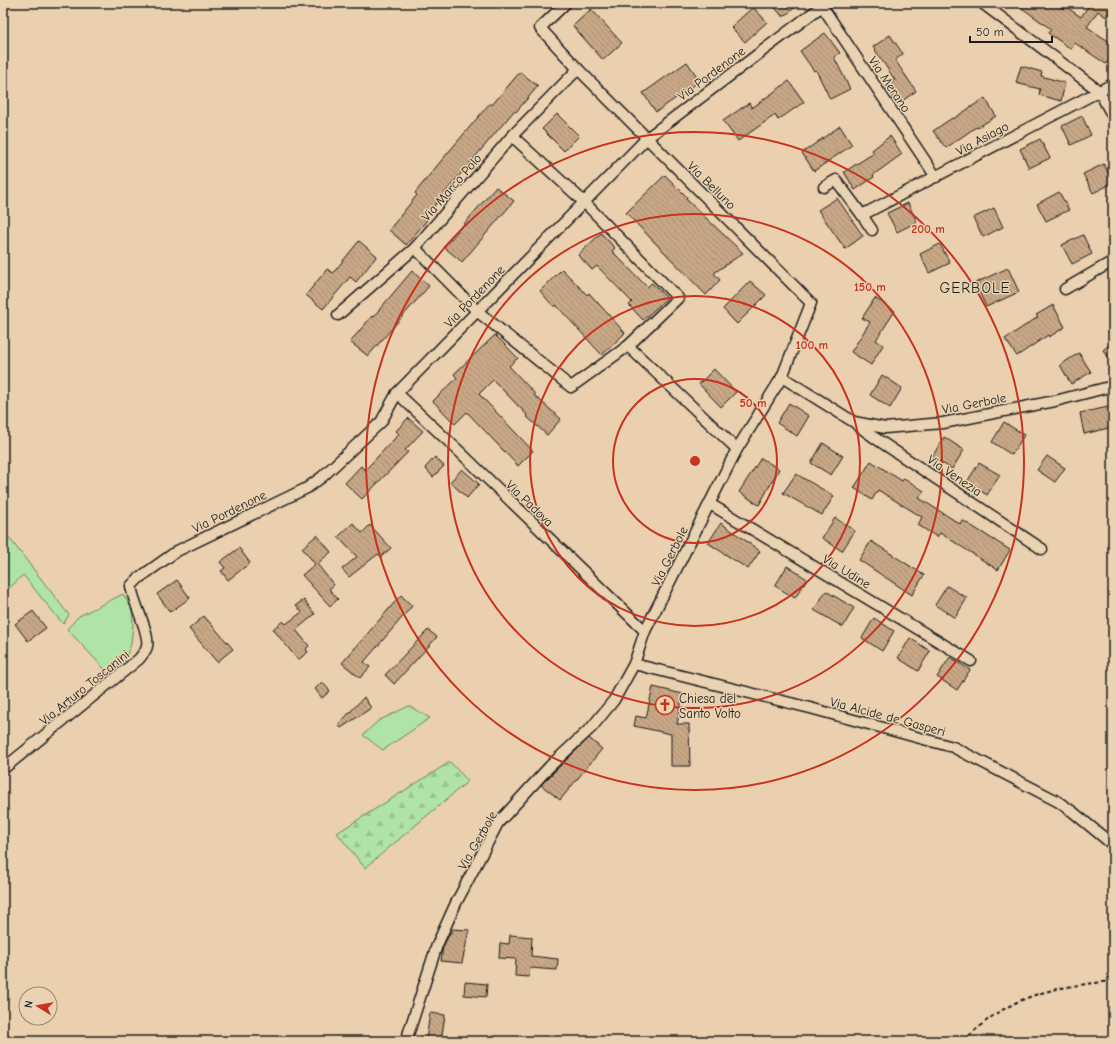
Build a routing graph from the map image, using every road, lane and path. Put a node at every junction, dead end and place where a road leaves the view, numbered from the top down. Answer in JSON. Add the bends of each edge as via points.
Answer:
{"nodes":[{"id":1,"x":566,"y":3,"type":"edge"},
{"id":2,"x":982,"y":3,"type":"edge"},
{"id":3,"x":824,"y":4,"type":"edge"},
{"id":4,"x":578,"y":69,"type":"junction"},
{"id":5,"x":1113,"y":84,"type":"edge"},
{"id":6,"x":1099,"y":91,"type":"junction"},
{"id":7,"x":1113,"y":117,"type":"edge"},
{"id":8,"x":512,"y":136,"type":"junction"},
{"id":9,"x":647,"y":138,"type":"junction"},
{"id":10,"x":936,"y":177,"type":"junction"},
{"id":11,"x":824,"y":187,"type":"dead end"},
{"id":12,"x":584,"y":202,"type":"junction"},
{"id":13,"x":862,"y":215,"type":"junction"},
{"id":14,"x":872,"y":230,"type":"dead end"},
{"id":15,"x":415,"y":248,"type":"junction"},
{"id":16,"x":1113,"y":261,"type":"edge"},
{"id":17,"x":1065,"y":289,"type":"dead end"},
{"id":18,"x":477,"y":311,"type":"junction"},
{"id":19,"x":338,"y":315,"type":"dead end"},
{"id":20,"x":628,"y":346,"type":"junction"},
{"id":21,"x":782,"y":378,"type":"junction"},
{"id":22,"x":1113,"y":386,"type":"edge"},
{"id":23,"x":397,"y":393,"type":"junction"},
{"id":24,"x":854,"y":422,"type":"junction"},
{"id":25,"x":738,"y":449,"type":"junction"},
{"id":26,"x":710,"y":504,"type":"junction"},
{"id":27,"x":1042,"y":549,"type":"dead end"},
{"id":28,"x":131,"y":586,"type":"joint"},
{"id":29,"x":645,"y":631,"type":"junction"},
{"id":30,"x":971,"y":661,"type":"dead end"},
{"id":31,"x":634,"y":664,"type":"junction"},
{"id":32,"x":3,"y":769,"type":"edge"},
{"id":33,"x":1113,"y":845,"type":"edge"},
{"id":34,"x":1113,"y":981,"type":"edge"},
{"id":35,"x":406,"y":1041,"type":"edge"},
{"id":36,"x":964,"y":1041,"type":"edge"}],
"edges":[{"from":1,"to":4,"type":"street","name":"Via Belluno","via":[[540,28]]},
{"from":2,"to":6,"type":"street"},
{"from":3,"to":9,"type":"street","name":"Via Pordenone"},
{"from":3,"to":10,"type":"street","name":"Via Merano"},
{"from":4,"to":8,"type":"street","name":"Via Marco Polo"},
{"from":4,"to":9,"type":"street","name":"Via Belluno"},
{"from":5,"to":6,"type":"street","name":"Via Asiago"},
{"from":6,"to":7,"type":"street"},
{"from":6,"to":10,"type":"street","name":"Via Asiago"},
{"from":8,"to":12,"type":"street"},
{"from":8,"to":15,"type":"street","name":"Via Marco Polo"},
{"from":9,"to":12,"type":"street","name":"Via Pordenone"},
{"from":9,"to":21,"type":"street","name":"Via Belluno","via":[[810,303]]},
{"from":10,"to":13,"type":"street","name":"Via Asiago"},
{"from":11,"to":13,"type":"street","via":[[836,180]]},
{"from":12,"to":18,"type":"street","name":"Via Pordenone"},
{"from":12,"to":20,"type":"street","via":[[678,298]]},
{"from":13,"to":14,"type":"street"},
{"from":15,"to":18,"type":"street"},
{"from":15,"to":19,"type":"street","name":"Via Marco Polo"},
{"from":16,"to":17,"type":"street"},
{"from":18,"to":20,"type":"street","via":[[571,387]]},
{"from":18,"to":23,"type":"street","name":"Via Pordenone"},
{"from":20,"to":25,"type":"street"},
{"from":21,"to":24,"type":"street","name":"Via Gerbole"},
{"from":21,"to":25,"type":"street","name":"Via Gerbole"},
{"from":22,"to":24,"type":"street","name":"Via Gerbole","via":[[1055,401],[943,423],[885,428]]},
{"from":23,"to":28,"type":"street","name":"Via Pordenone","via":[[382,422],[307,488],[177,551]]},
{"from":23,"to":29,"type":"street","name":"Via Padova"},
{"from":24,"to":27,"type":"street","name":"Via Venezia"},
{"from":25,"to":26,"type":"street","name":"Via Gerbole"},
{"from":26,"to":29,"type":"street","name":"Via Gerbole"},
{"from":26,"to":30,"type":"street","name":"Via Udine"},
{"from":28,"to":32,"type":"street","name":"Via Arturo Toscanini","via":[[147,635],[148,646],[139,659]]},
{"from":29,"to":31,"type":"street","name":"Via Gerbole"},
{"from":31,"to":33,"type":"street","name":"Via Alcide de Gasperi","via":[[953,747],[1057,801]]},
{"from":31,"to":35,"type":"street","name":"Via Gerbole","via":[[614,700],[592,727],[550,766],[498,823],[437,945]]},
{"from":34,"to":36,"type":"path","via":[[1052,990],[1027,997],[991,1016]]}]}
